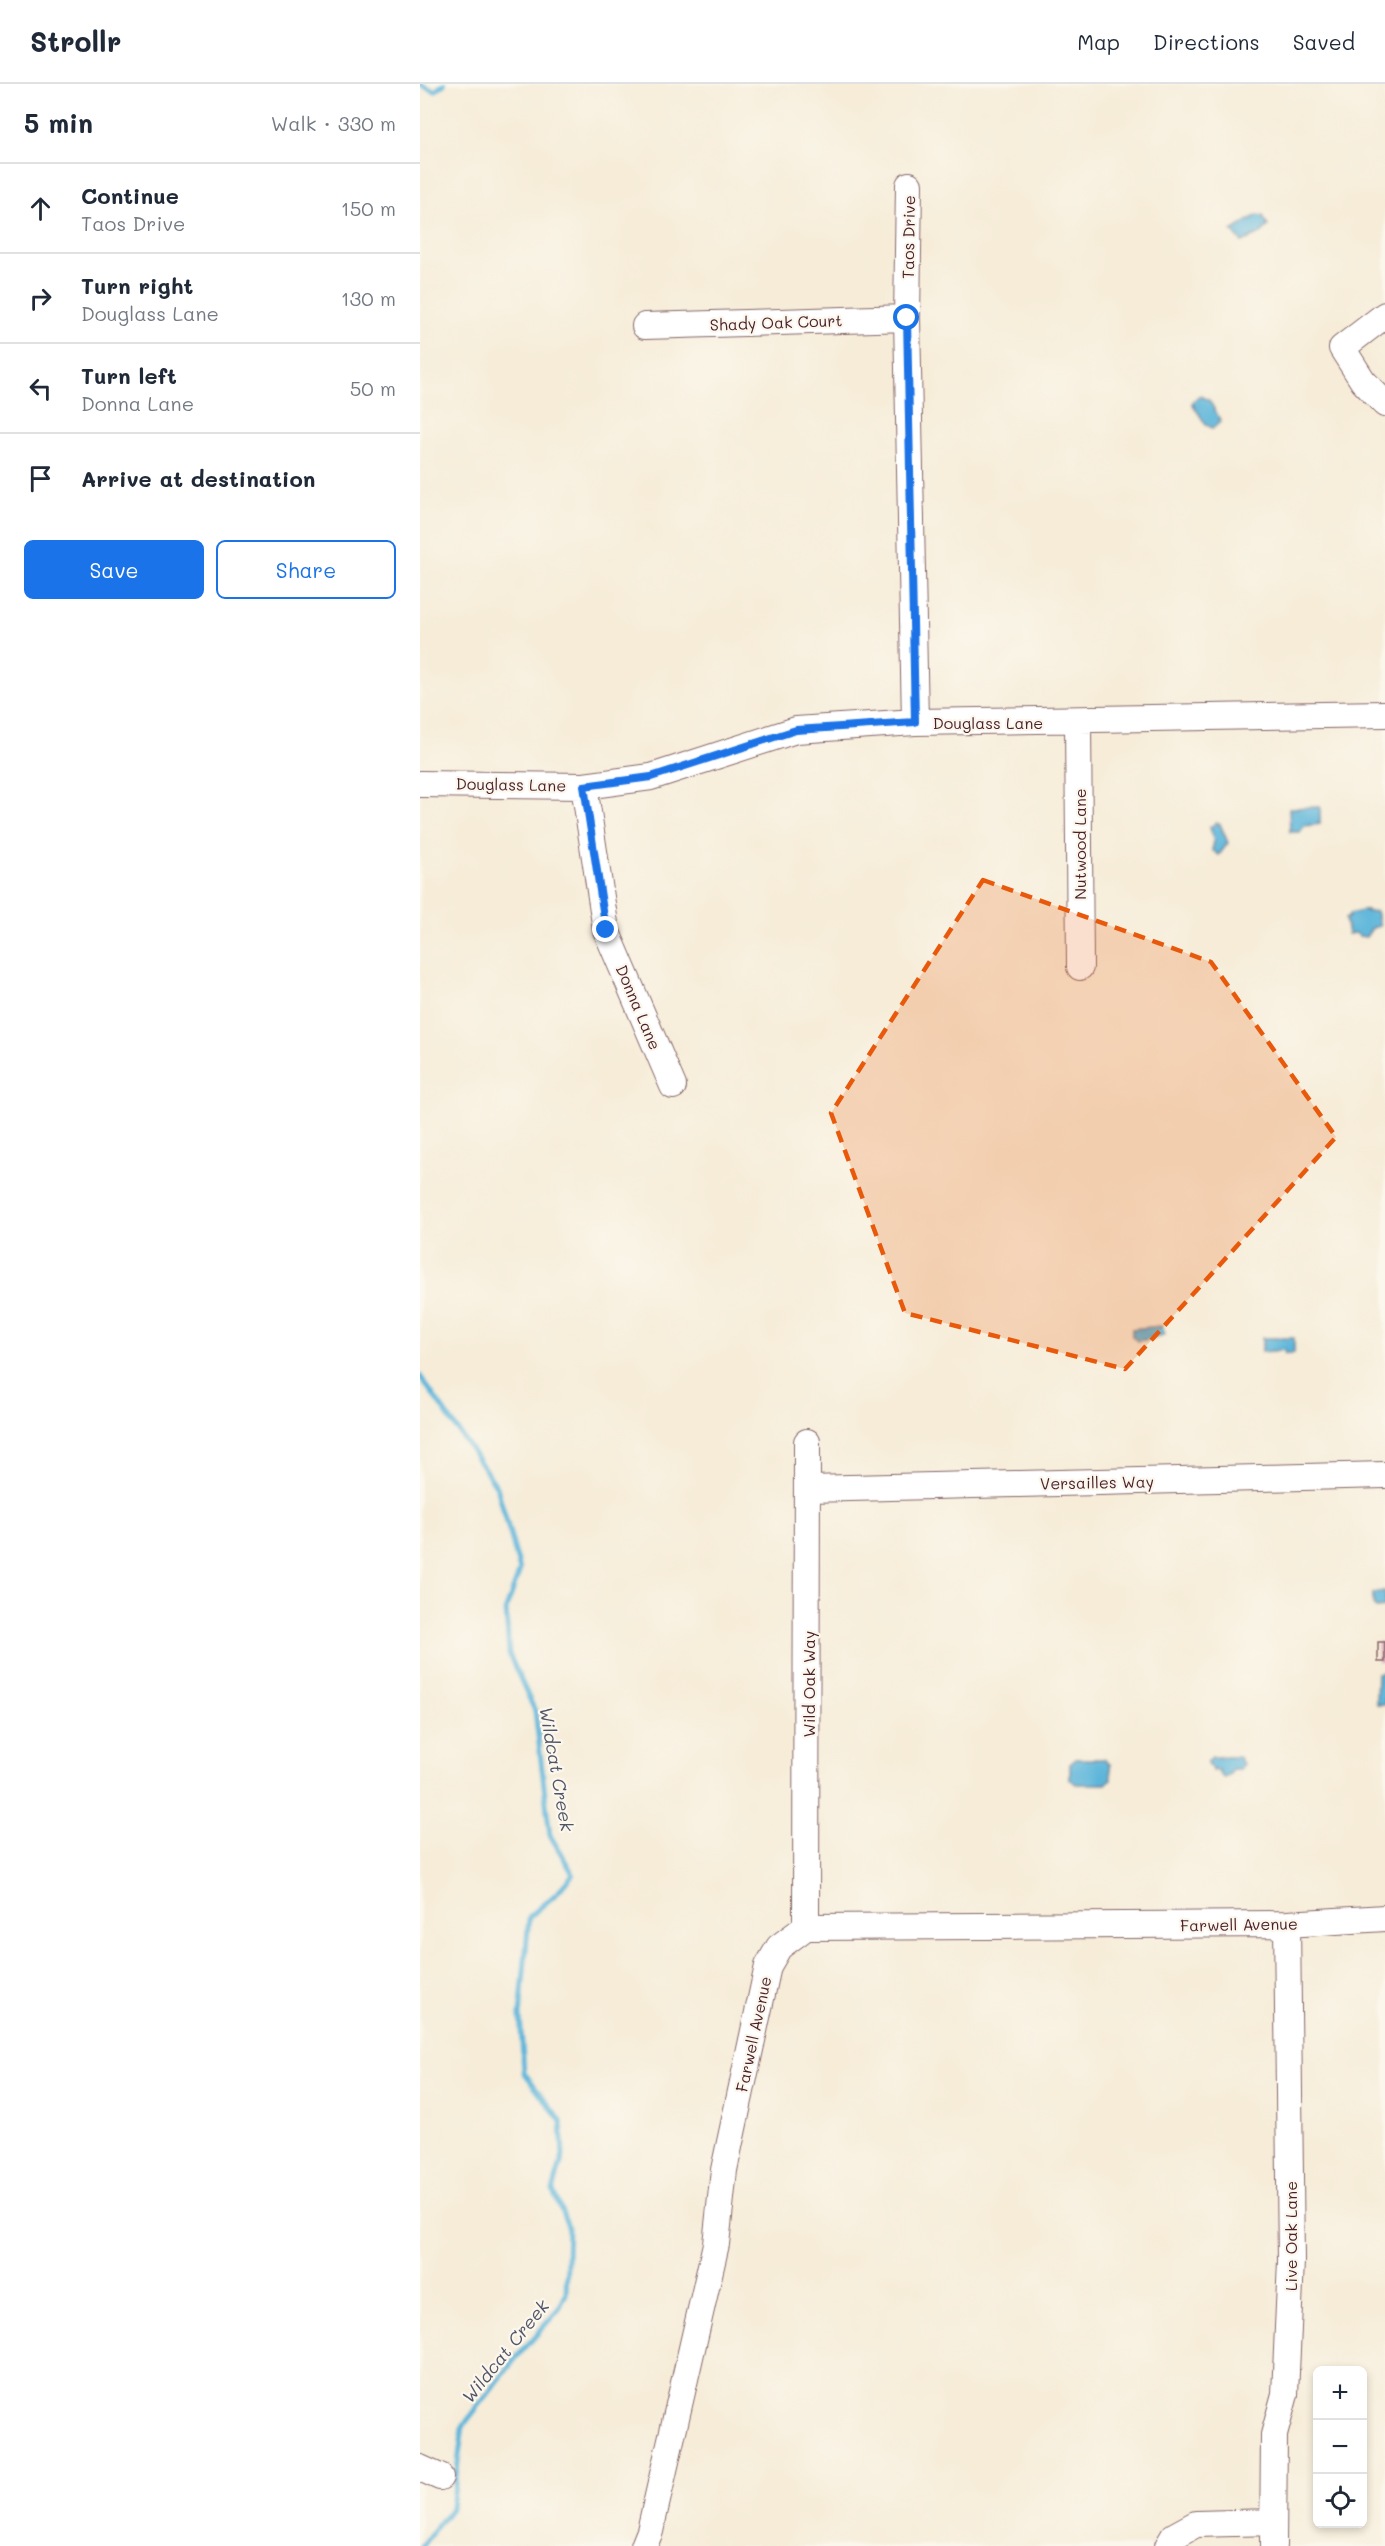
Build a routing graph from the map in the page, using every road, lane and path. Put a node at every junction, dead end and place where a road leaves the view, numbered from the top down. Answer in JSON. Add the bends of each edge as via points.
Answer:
{"nodes":[{"id":1,"x":909,"y":184,"type":"dead end"},
{"id":2,"x":1385,"y":315,"type":"edge"},
{"id":3,"x":907,"y":318,"type":"junction"},
{"id":4,"x":645,"y":326,"type":"dead end"},
{"id":5,"x":1376,"y":379,"type":"edge"},
{"id":6,"x":1385,"y":404,"type":"edge"},
{"id":7,"x":1385,"y":714,"type":"edge"},
{"id":8,"x":1078,"y":721,"type":"junction"},
{"id":9,"x":915,"y":722,"type":"junction"},
{"id":10,"x":420,"y":784,"type":"edge"},
{"id":11,"x":584,"y":786,"type":"junction"},
{"id":12,"x":1080,"y":967,"type":"dead end"},
{"id":13,"x":672,"y":1086,"type":"dead end"},
{"id":14,"x":807,"y":1442,"type":"dead end"},
{"id":15,"x":1385,"y":1475,"type":"edge"},
{"id":16,"x":809,"y":1489,"type":"junction"},
{"id":17,"x":1385,"y":1918,"type":"edge"},
{"id":18,"x":1287,"y":1924,"type":"junction"},
{"id":19,"x":806,"y":1926,"type":"junction"},
{"id":20,"x":1273,"y":2534,"type":"edge"},
{"id":21,"x":644,"y":2546,"type":"edge"},
{"id":22,"x":1168,"y":2546,"type":"edge"}],
"edges":[{"from":1,"to":3,"type":"street","name":"Taos Drive"},
{"from":2,"to":5,"type":"street","via":[[1342,348]]},
{"from":3,"to":4,"type":"street","name":"Shady Oak Court"},
{"from":3,"to":9,"type":"street","name":"Taos Drive"},
{"from":5,"to":6,"type":"street"},
{"from":7,"to":8,"type":"street","name":"Douglass Lane"},
{"from":8,"to":9,"type":"street","name":"Douglass Lane"},
{"from":8,"to":12,"type":"street","name":"Nutwood Lane"},
{"from":9,"to":11,"type":"street","name":"Douglass Lane","via":[[796,730],[651,777]]},
{"from":10,"to":11,"type":"street","name":"Douglass Lane"},
{"from":11,"to":13,"type":"street","name":"Donna Lane","via":[[606,930]]},
{"from":14,"to":16,"type":"street","name":"Wild Oak Way"},
{"from":15,"to":16,"type":"street","name":"Versailles Way"},
{"from":16,"to":19,"type":"street","name":"Wild Oak Way"},
{"from":17,"to":18,"type":"street","name":"Farwell Avenue"},
{"from":18,"to":19,"type":"street","name":"Farwell Avenue"},
{"from":18,"to":20,"type":"street","name":"Live Oak Lane","via":[[1291,2261],[1285,2394],[1274,2435]]},
{"from":19,"to":21,"type":"street","name":"Farwell Avenue","via":[[779,1947],[768,1966],[724,2170],[716,2244],[678,2418]]},
{"from":20,"to":22,"type":"street","via":[[1196,2524],[1174,2536]]}]}
